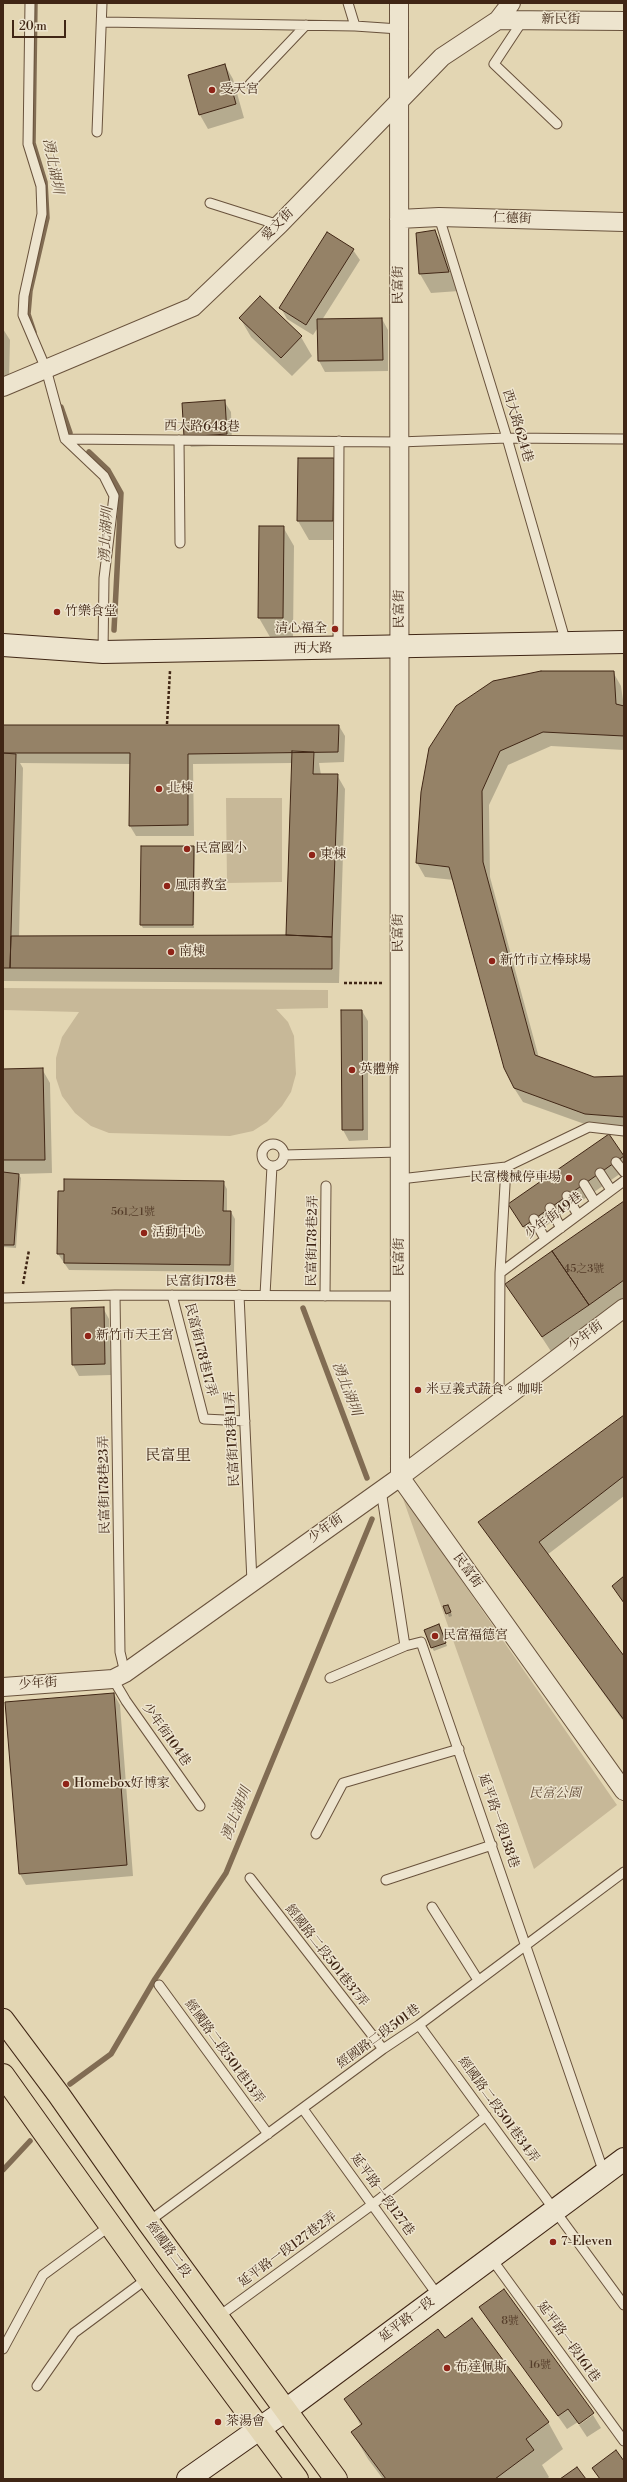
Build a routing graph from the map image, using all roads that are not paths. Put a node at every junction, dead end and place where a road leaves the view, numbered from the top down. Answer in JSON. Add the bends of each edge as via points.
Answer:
{"nodes":[{"id":1,"x":30,"y":3,"type":"edge"},
{"id":2,"x":102,"y":3,"type":"edge"},
{"id":3,"x":348,"y":3,"type":"edge"},
{"id":4,"x":399,"y":3,"type":"edge"},
{"id":5,"x":511,"y":3,"type":"edge"},
{"id":6,"x":498,"y":20,"type":"junction"},
{"id":7,"x":523,"y":20,"type":"junction"},
{"id":8,"x":624,"y":21,"type":"edge"},
{"id":9,"x":102,"y":22,"type":"junction"},
{"id":10,"x":306,"y":25,"type":"junction"},
{"id":11,"x":354,"y":26,"type":"junction"},
{"id":12,"x":399,"y":29,"type":"junction"},
{"id":13,"x":250,"y":84,"type":"dead end"},
{"id":14,"x":399,"y":100,"type":"junction"},
{"id":15,"x":557,"y":124,"type":"dead end"},
{"id":16,"x":97,"y":132,"type":"dead end"},
{"id":17,"x":210,"y":203,"type":"dead end"},
{"id":18,"x":439,"y":217,"type":"junction"},
{"id":19,"x":399,"y":219,"type":"junction"},
{"id":20,"x":624,"y":222,"type":"edge"},
{"id":21,"x":278,"y":225,"type":"junction"},
{"id":22,"x":46,"y":369,"type":"junction"},
{"id":23,"x":3,"y":387,"type":"edge"},
{"id":24,"x":507,"y":438,"type":"junction"},
{"id":25,"x":66,"y":439,"type":"junction"},
{"id":26,"x":624,"y":439,"type":"edge"},
{"id":27,"x":179,"y":440,"type":"junction"},
{"id":28,"x":339,"y":441,"type":"junction"},
{"id":29,"x":400,"y":442,"type":"junction"},
{"id":30,"x":180,"y":543,"type":"dead end"},
{"id":31,"x":624,"y":642,"type":"edge"},
{"id":32,"x":566,"y":643,"type":"junction"},
{"id":33,"x":3,"y":645,"type":"edge"},
{"id":34,"x":400,"y":647,"type":"junction"},
{"id":35,"x":338,"y":648,"type":"junction"},
{"id":36,"x":103,"y":652,"type":"junction"},
{"id":37,"x":624,"y":1131,"type":"edge"},
{"id":38,"x":400,"y":1152,"type":"junction"},
{"id":39,"x":284,"y":1155,"type":"junction"},
{"id":40,"x":616,"y":1162,"type":"dead end"},
{"id":41,"x":272,"y":1166,"type":"junction"},
{"id":42,"x":506,"y":1167,"type":"junction"},
{"id":43,"x":624,"y":1172,"type":"edge"},
{"id":44,"x":600,"y":1173,"type":"dead end"},
{"id":45,"x":400,"y":1179,"type":"junction"},
{"id":46,"x":624,"y":1181,"type":"edge"},
{"id":47,"x":584,"y":1184,"type":"dead end"},
{"id":48,"x":326,"y":1186,"type":"dead end"},
{"id":49,"x":611,"y":1190,"type":"junction"},
{"id":50,"x":567,"y":1196,"type":"dead end"},
{"id":51,"x":595,"y":1202,"type":"junction"},
{"id":52,"x":550,"y":1208,"type":"dead end"},
{"id":53,"x":578,"y":1215,"type":"junction"},
{"id":54,"x":534,"y":1219,"type":"dead end"},
{"id":55,"x":561,"y":1228,"type":"junction"},
{"id":56,"x":545,"y":1239,"type":"junction"},
{"id":57,"x":500,"y":1273,"type":"junction"},
{"id":58,"x":115,"y":1295,"type":"junction"},
{"id":59,"x":172,"y":1295,"type":"junction"},
{"id":60,"x":239,"y":1295,"type":"junction"},
{"id":61,"x":265,"y":1295,"type":"junction"},
{"id":62,"x":325,"y":1296,"type":"junction"},
{"id":63,"x":400,"y":1296,"type":"junction"},
{"id":64,"x":3,"y":1298,"type":"edge"},
{"id":65,"x":624,"y":1308,"type":"edge"},
{"id":66,"x":499,"y":1402,"type":"junction"},
{"id":67,"x":245,"y":1421,"type":"junction"},
{"id":68,"x":400,"y":1477,"type":"junction"},
{"id":69,"x":381,"y":1490,"type":"junction"},
{"id":70,"x":252,"y":1582,"type":"junction"},
{"id":71,"x":405,"y":1646,"type":"junction"},
{"id":72,"x":119,"y":1676,"type":"junction"},
{"id":73,"x":330,"y":1678,"type":"dead end"},
{"id":74,"x":3,"y":1687,"type":"edge"},
{"id":75,"x":459,"y":1748,"type":"junction"},
{"id":76,"x":624,"y":1791,"type":"edge"},
{"id":77,"x":200,"y":1806,"type":"dead end"},
{"id":78,"x":316,"y":1834,"type":"dead end"},
{"id":79,"x":492,"y":1845,"type":"junction"},
{"id":80,"x":624,"y":1872,"type":"edge"},
{"id":81,"x":250,"y":1878,"type":"dead end"},
{"id":82,"x":386,"y":1880,"type":"dead end"},
{"id":83,"x":432,"y":1907,"type":"dead end"},
{"id":84,"x":527,"y":1943,"type":"junction"},
{"id":85,"x":478,"y":1980,"type":"junction"},
{"id":86,"x":159,"y":1985,"type":"dead end"},
{"id":87,"x":3,"y":2020,"type":"edge"},
{"id":88,"x":419,"y":2025,"type":"junction"},
{"id":89,"x":383,"y":2049,"type":"junction"},
{"id":90,"x":3,"y":2075,"type":"edge"},
{"id":91,"x":303,"y":2110,"type":"junction"},
{"id":92,"x":486,"y":2116,"type":"junction"},
{"id":93,"x":268,"y":2134,"type":"junction"},
{"id":94,"x":624,"y":2159,"type":"edge"},
{"id":95,"x":605,"y":2174,"type":"junction"},
{"id":96,"x":373,"y":2204,"type":"junction"},
{"id":97,"x":555,"y":2211,"type":"junction"},
{"id":98,"x":148,"y":2222,"type":"junction"},
{"id":99,"x":111,"y":2224,"type":"junction"},
{"id":100,"x":491,"y":2258,"type":"junction"},
{"id":101,"x":148,"y":2278,"type":"junction"},
{"id":102,"x":439,"y":2297,"type":"junction"},
{"id":103,"x":624,"y":2305,"type":"edge"},
{"id":104,"x":218,"y":2317,"type":"junction"},
{"id":105,"x":3,"y":2349,"type":"edge"},
{"id":106,"x":37,"y":2386,"type":"dead end"},
{"id":107,"x":286,"y":2410,"type":"junction"},
{"id":108,"x":260,"y":2428,"type":"junction"},
{"id":109,"x":624,"y":2441,"type":"edge"},
{"id":110,"x":188,"y":2479,"type":"edge"},
{"id":111,"x":297,"y":2479,"type":"edge"},
{"id":112,"x":336,"y":2479,"type":"edge"}],
"edges":[{"from":1,"to":22,"type":"lane","via":[[28,144],[41,186],[42,214],[24,296],[23,315]]},
{"from":2,"to":9,"type":"lane"},
{"from":3,"to":11,"type":"lane"},
{"from":4,"to":12,"type":"street","name":"民富街"},
{"from":5,"to":6,"type":"street","name":"愛文街"},
{"from":6,"to":7,"type":"street","name":"新民街"},
{"from":6,"to":14,"type":"street","name":"愛文街","via":[[442,57]]},
{"from":7,"to":8,"type":"street","name":"新民街"},
{"from":7,"to":15,"type":"lane","via":[[494,64]]},
{"from":9,"to":10,"type":"lane"},
{"from":9,"to":16,"type":"lane"},
{"from":10,"to":11,"type":"lane"},
{"from":10,"to":13,"type":"lane"},
{"from":11,"to":12,"type":"lane"},
{"from":12,"to":14,"type":"street","name":"民富街"},
{"from":14,"to":19,"type":"street","name":"民富街"},
{"from":14,"to":21,"type":"street","name":"愛文街"},
{"from":17,"to":21,"type":"lane"},
{"from":18,"to":19,"type":"street","name":"仁德街"},
{"from":18,"to":20,"type":"street","name":"仁德街"},
{"from":18,"to":24,"type":"lane","name":"西大路624巷"},
{"from":19,"to":29,"type":"street","name":"民富街"},
{"from":21,"to":22,"type":"street","name":"愛文街","via":[[193,308]]},
{"from":22,"to":23,"type":"street","name":"愛文街"},
{"from":22,"to":25,"type":"lane"},
{"from":24,"to":26,"type":"lane","name":"西大路648巷"},
{"from":24,"to":29,"type":"lane","name":"西大路648巷"},
{"from":24,"to":32,"type":"lane","name":"西大路624巷"},
{"from":25,"to":27,"type":"lane","name":"西大路648巷"},
{"from":25,"to":36,"type":"lane","via":[[104,476],[114,496],[104,578]]},
{"from":27,"to":28,"type":"lane","name":"西大路648巷"},
{"from":27,"to":30,"type":"lane"},
{"from":28,"to":29,"type":"lane","name":"西大路648巷"},
{"from":28,"to":35,"type":"lane"},
{"from":29,"to":34,"type":"street","name":"民富街"},
{"from":31,"to":32,"type":"street","name":"西大路"},
{"from":32,"to":34,"type":"street","name":"西大路"},
{"from":33,"to":36,"type":"street","name":"西大路"},
{"from":34,"to":35,"type":"street","name":"西大路"},
{"from":34,"to":38,"type":"street","name":"民富街"},
{"from":35,"to":36,"type":"street","name":"西大路"},
{"from":37,"to":42,"type":"lane","via":[[588,1127]]},
{"from":38,"to":39,"type":"lane"},
{"from":38,"to":45,"type":"street","name":"民富街"},
{"from":39,"to":41,"type":"lane","via":[[280,1164]]},
{"from":39,"to":41,"type":"lane","via":[[277,1144],[266,1146],[262,1152],[263,1160]]},
{"from":40,"to":43,"type":"lane"},
{"from":41,"to":61,"type":"lane"},
{"from":42,"to":45,"type":"lane"},
{"from":42,"to":57,"type":"lane"},
{"from":44,"to":49,"type":"lane"},
{"from":45,"to":63,"type":"street","name":"民富街"},
{"from":46,"to":49,"type":"lane","name":"少年街49巷"},
{"from":47,"to":51,"type":"lane"},
{"from":48,"to":62,"type":"lane","name":"民富街178巷2弄"},
{"from":49,"to":51,"type":"lane","name":"少年街49巷"},
{"from":50,"to":53,"type":"lane"},
{"from":51,"to":53,"type":"lane","name":"少年街49巷"},
{"from":52,"to":55,"type":"lane"},
{"from":53,"to":55,"type":"lane","name":"少年街49巷"},
{"from":54,"to":56,"type":"lane"},
{"from":55,"to":56,"type":"lane","name":"少年街49巷"},
{"from":56,"to":57,"type":"lane","name":"少年街49巷"},
{"from":57,"to":66,"type":"lane"},
{"from":58,"to":59,"type":"lane","name":"民富街178巷"},
{"from":58,"to":64,"type":"lane","name":"民富街178巷"},
{"from":58,"to":72,"type":"lane","name":"民富街178巷23弄"},
{"from":59,"to":60,"type":"lane","name":"民富街178巷"},
{"from":59,"to":67,"type":"lane","name":"民富街178巷17弄","via":[[204,1419]]},
{"from":60,"to":61,"type":"lane","name":"民富街178巷"},
{"from":60,"to":67,"type":"lane","name":"民富街178巷11弄"},
{"from":61,"to":62,"type":"lane","name":"民富街178巷"},
{"from":62,"to":63,"type":"lane","name":"民富街178巷"},
{"from":63,"to":68,"type":"street","name":"民富街"},
{"from":65,"to":66,"type":"street","name":"少年街"},
{"from":66,"to":68,"type":"street","name":"少年街"},
{"from":67,"to":70,"type":"lane","name":"民富街178巷11弄"},
{"from":68,"to":69,"type":"street","name":"少年街"},
{"from":68,"to":76,"type":"street","name":"民富街"},
{"from":69,"to":70,"type":"street","name":"少年街"},
{"from":69,"to":71,"type":"lane"},
{"from":70,"to":72,"type":"street","name":"少年街"},
{"from":71,"to":73,"type":"lane"},
{"from":71,"to":75,"type":"lane","name":"延平路一段138巷","via":[[421,1642]]},
{"from":72,"to":74,"type":"street","name":"少年街"},
{"from":72,"to":77,"type":"lane","name":"少年街104巷","via":[[126,1701]]},
{"from":75,"to":78,"type":"lane","via":[[343,1783]]},
{"from":75,"to":79,"type":"lane","name":"延平路一段138巷"},
{"from":79,"to":82,"type":"lane"},
{"from":79,"to":84,"type":"lane","name":"延平路一段138巷"},
{"from":80,"to":84,"type":"lane","name":"經國路二段501巷"},
{"from":81,"to":89,"type":"lane","name":"經國路二段501巷37弄"},
{"from":83,"to":85,"type":"lane"},
{"from":84,"to":85,"type":"lane","name":"經國路二段501巷"},
{"from":84,"to":95,"type":"lane","name":"延平路一段138巷"},
{"from":85,"to":88,"type":"lane","name":"經國路二段501巷"},
{"from":86,"to":93,"type":"lane","name":"經國路二段501巷13弄"},
{"from":87,"to":98,"type":"main road","name":"經國路二段"},
{"from":88,"to":89,"type":"lane","name":"經國路二段501巷"},
{"from":88,"to":92,"type":"lane","name":"經國路二段501巷34弄"},
{"from":89,"to":91,"type":"lane","name":"經國路二段501巷"},
{"from":90,"to":99,"type":"main road"},
{"from":91,"to":93,"type":"lane","name":"經國路二段501巷"},
{"from":91,"to":96,"type":"lane","name":"延平路一段127巷"},
{"from":92,"to":96,"type":"lane","name":"延平路一段127巷2弄"},
{"from":92,"to":97,"type":"lane","name":"經國路二段501巷34弄"},
{"from":93,"to":98,"type":"lane","name":"經國路二段501巷"},
{"from":94,"to":95,"type":"street","name":"延平路一段"},
{"from":95,"to":97,"type":"street","name":"延平路一段"},
{"from":96,"to":102,"type":"lane","name":"延平路一段127巷"},
{"from":96,"to":104,"type":"lane","name":"延平路一段127巷2弄"},
{"from":97,"to":100,"type":"street","name":"延平路一段"},
{"from":97,"to":103,"type":"lane","name":"經國路二段501巷34弄"},
{"from":98,"to":104,"type":"main road","name":"經國路二段"},
{"from":99,"to":101,"type":"main road"},
{"from":99,"to":105,"type":"lane","via":[[43,2275]]},
{"from":100,"to":102,"type":"street","name":"延平路一段"},
{"from":100,"to":109,"type":"lane","name":"延平路一段161巷"},
{"from":101,"to":106,"type":"lane","via":[[74,2333]]},
{"from":101,"to":108,"type":"main road"},
{"from":102,"to":107,"type":"street","name":"延平路一段"},
{"from":104,"to":107,"type":"main road","name":"經國路二段"},
{"from":107,"to":108,"type":"street","name":"延平路一段"},
{"from":107,"to":112,"type":"main road","name":"經國路二段"},
{"from":108,"to":110,"type":"street","name":"延平路一段"},
{"from":108,"to":111,"type":"main road"}]}
